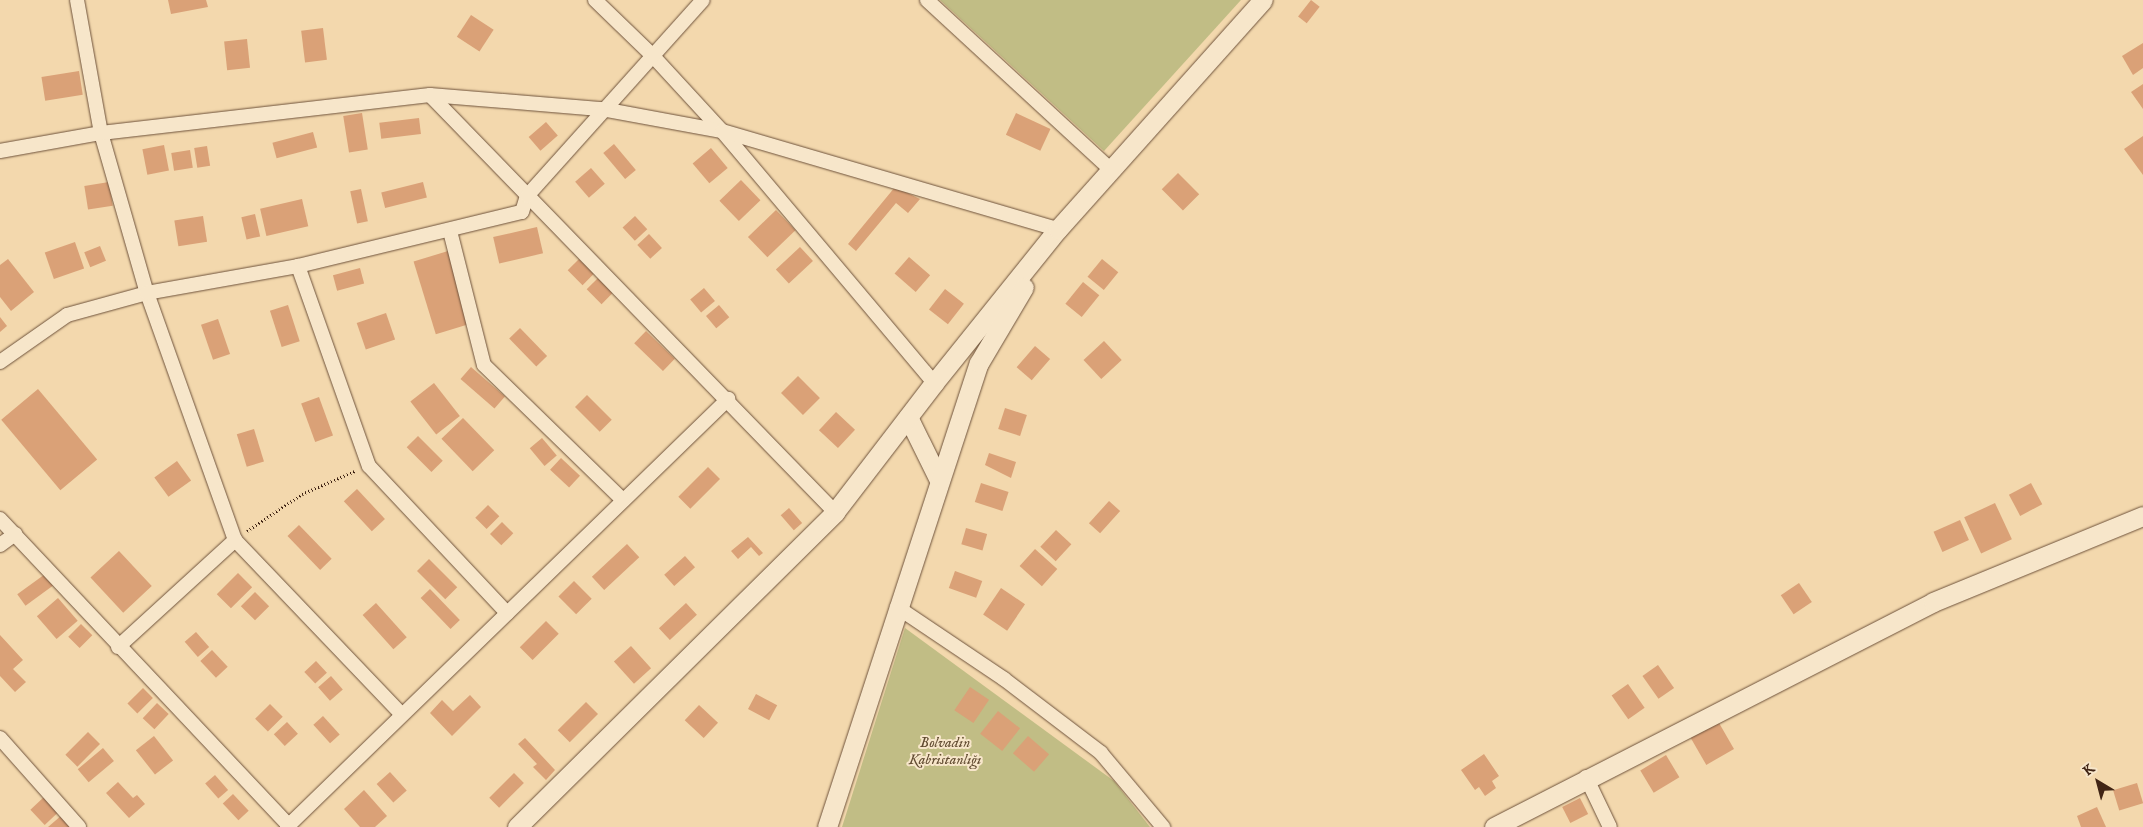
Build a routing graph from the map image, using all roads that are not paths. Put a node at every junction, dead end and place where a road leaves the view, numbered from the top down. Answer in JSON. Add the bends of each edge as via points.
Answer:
{"nodes":[{"id":1,"x":77,"y":0,"type":"edge"},
{"id":2,"x":594,"y":0,"type":"edge"},
{"id":3,"x":703,"y":0,"type":"edge"},
{"id":4,"x":926,"y":0,"type":"edge"},
{"id":5,"x":1264,"y":0,"type":"edge"},
{"id":6,"x":652,"y":55,"type":"junction"},
{"id":7,"x":430,"y":95,"type":"junction"},
{"id":8,"x":602,"y":109,"type":"junction"},
{"id":9,"x":722,"y":131,"type":"junction"},
{"id":10,"x":102,"y":133,"type":"junction"},
{"id":11,"x":0,"y":151,"type":"edge"},
{"id":12,"x":1110,"y":169,"type":"junction"},
{"id":13,"x":527,"y":196,"type":"junction"},
{"id":14,"x":1058,"y":229,"type":"junction"},
{"id":15,"x":450,"y":231,"type":"junction"},
{"id":16,"x":298,"y":266,"type":"junction"},
{"id":17,"x":147,"y":293,"type":"junction"},
{"id":18,"x":0,"y":362,"type":"edge"},
{"id":19,"x":934,"y":384,"type":"junction"},
{"id":20,"x":728,"y":399,"type":"junction"},
{"id":21,"x":908,"y":417,"type":"junction"},
{"id":22,"x":940,"y":480,"type":"junction"},
{"id":23,"x":623,"y":500,"type":"junction"},
{"id":24,"x":835,"y":512,"type":"junction"},
{"id":25,"x":2143,"y":516,"type":"edge"},
{"id":26,"x":0,"y":520,"type":"edge"},
{"id":27,"x":15,"y":534,"type":"junction"},
{"id":28,"x":235,"y":540,"type":"junction"},
{"id":29,"x":0,"y":545,"type":"edge"},
{"id":30,"x":897,"y":607,"type":"junction"},
{"id":31,"x":507,"y":613,"type":"junction"},
{"id":32,"x":118,"y":647,"type":"junction"},
{"id":33,"x":401,"y":714,"type":"junction"},
{"id":34,"x":0,"y":738,"type":"edge"},
{"id":35,"x":1586,"y":777,"type":"junction"},
{"id":36,"x":289,"y":826,"type":"edge"},
{"id":37,"x":80,"y":827,"type":"edge"},
{"id":38,"x":517,"y":827,"type":"edge"},
{"id":39,"x":827,"y":827,"type":"edge"},
{"id":40,"x":1163,"y":827,"type":"edge"},
{"id":41,"x":1494,"y":827,"type":"edge"},
{"id":42,"x":1610,"y":827,"type":"edge"}],
"edges":[{"from":1,"to":10,"type":"street"},
{"from":2,"to":6,"type":"street"},
{"from":3,"to":6,"type":"street"},
{"from":4,"to":12,"type":"street"},
{"from":5,"to":12,"type":"street"},
{"from":6,"to":8,"type":"street"},
{"from":6,"to":9,"type":"street"},
{"from":7,"to":8,"type":"street"},
{"from":7,"to":10,"type":"street"},
{"from":7,"to":13,"type":"street"},
{"from":8,"to":9,"type":"street"},
{"from":8,"to":13,"type":"street"},
{"from":9,"to":14,"type":"street"},
{"from":9,"to":19,"type":"street"},
{"from":10,"to":11,"type":"street"},
{"from":10,"to":17,"type":"street"},
{"from":12,"to":14,"type":"street"},
{"from":13,"to":15,"type":"street","via":[[522,212]]},
{"from":13,"to":20,"type":"street"},
{"from":14,"to":19,"type":"street"},
{"from":14,"to":22,"type":"street","via":[[979,363]]},
{"from":15,"to":16,"type":"street"},
{"from":15,"to":23,"type":"street","via":[[484,365]]},
{"from":16,"to":17,"type":"street"},
{"from":16,"to":31,"type":"street","via":[[369,466]]},
{"from":17,"to":18,"type":"street","via":[[67,315]]},
{"from":17,"to":28,"type":"street"},
{"from":19,"to":21,"type":"street"},
{"from":20,"to":23,"type":"street"},
{"from":20,"to":24,"type":"street"},
{"from":21,"to":22,"type":"street"},
{"from":21,"to":24,"type":"street"},
{"from":22,"to":30,"type":"street"},
{"from":23,"to":31,"type":"street"},
{"from":24,"to":38,"type":"street"},
{"from":25,"to":35,"type":"street","via":[[1933,602]]},
{"from":26,"to":27,"type":"street"},
{"from":27,"to":29,"type":"street"},
{"from":27,"to":32,"type":"street"},
{"from":28,"to":32,"type":"street"},
{"from":28,"to":33,"type":"street"},
{"from":30,"to":39,"type":"street"},
{"from":30,"to":40,"type":"street","via":[[1004,678],[1101,753]]},
{"from":31,"to":33,"type":"street"},
{"from":32,"to":36,"type":"street"},
{"from":33,"to":36,"type":"street"},
{"from":34,"to":37,"type":"street"},
{"from":35,"to":41,"type":"street"},
{"from":35,"to":42,"type":"street"}]}
